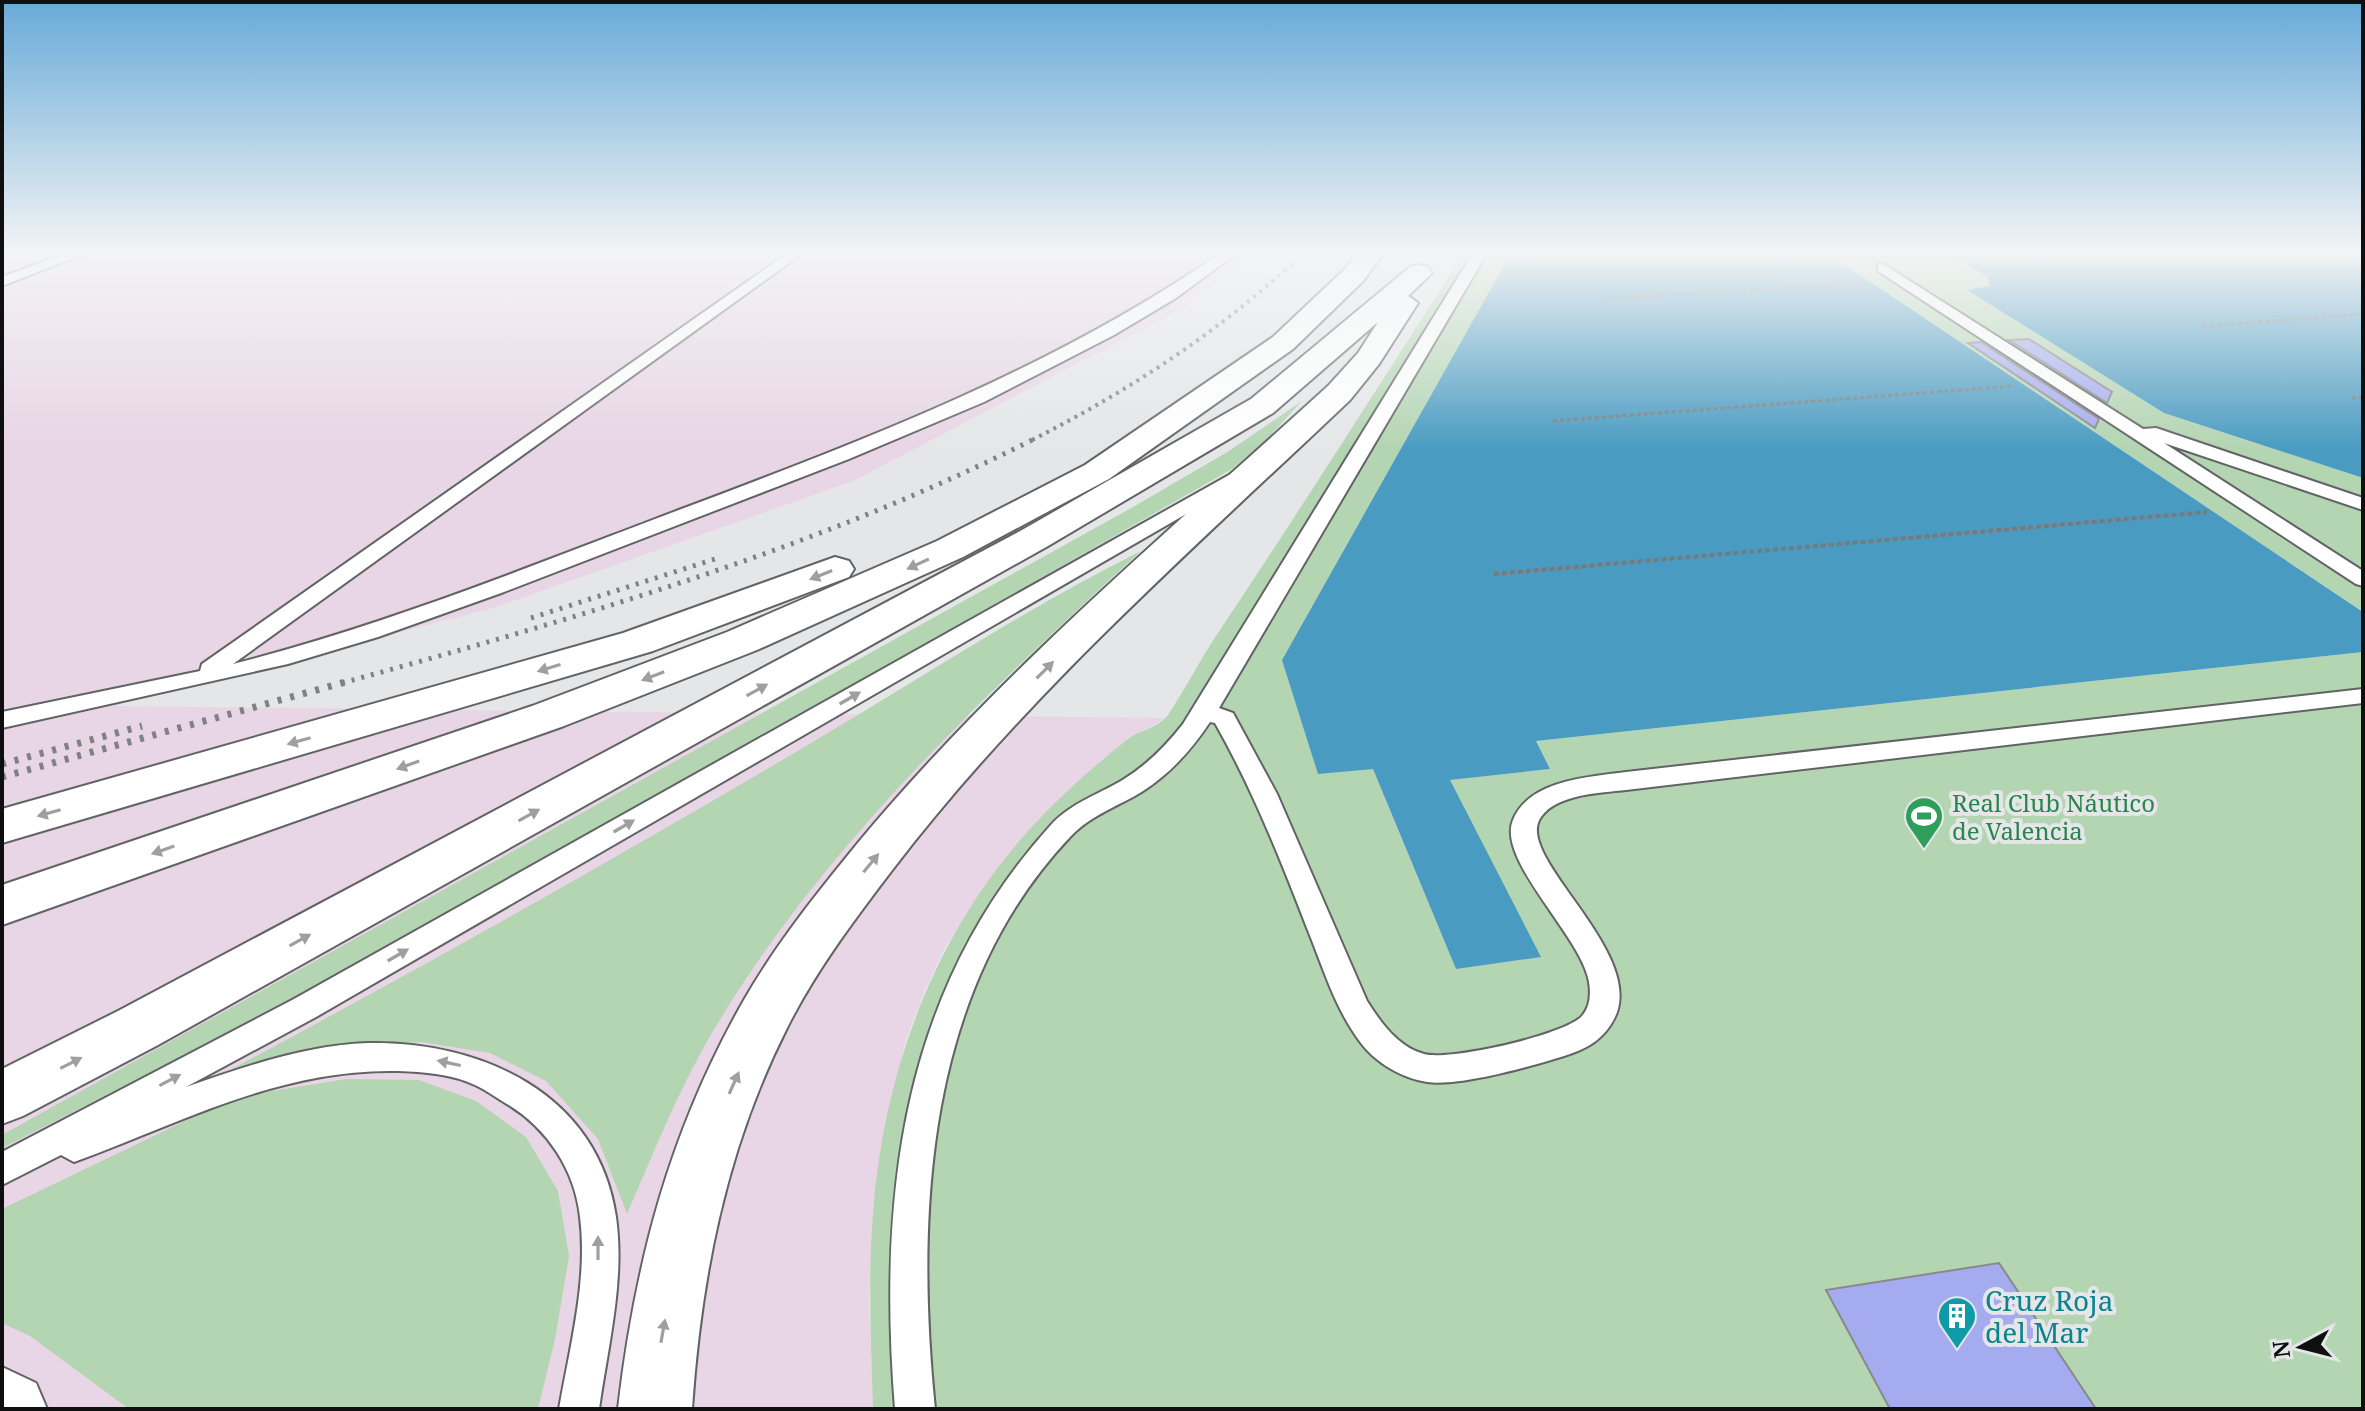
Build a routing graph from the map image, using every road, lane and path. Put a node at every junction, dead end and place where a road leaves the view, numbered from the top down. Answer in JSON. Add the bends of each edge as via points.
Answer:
{"nodes":[{"id":1,"x":703,"y":319,"type":"edge"},
{"id":2,"x":1129,"y":319,"type":"edge"},
{"id":3,"x":1308,"y":319,"type":"edge"},
{"id":4,"x":1363,"y":319,"type":"edge"},
{"id":5,"x":1395,"y":319,"type":"edge"},
{"id":6,"x":1440,"y":319,"type":"edge"},
{"id":7,"x":1961,"y":319,"type":"edge"},
{"id":8,"x":2298,"y":319,"type":"edge"},
{"id":9,"x":2203,"y":326,"type":"dead end"},
{"id":10,"x":2026,"y":385,"type":"dead end"},
{"id":11,"x":1220,"y":386,"type":"junction"},
{"id":12,"x":2363,"y":397,"type":"edge"},
{"id":13,"x":2352,"y":398,"type":"dead end"},
{"id":14,"x":1553,"y":421,"type":"dead end"},
{"id":15,"x":2118,"y":421,"type":"junction"},
{"id":16,"x":1270,"y":458,"type":"junction"},
{"id":17,"x":2270,"y":473,"type":"junction"},
{"id":18,"x":2214,"y":484,"type":"junction"},
{"id":19,"x":2363,"y":504,"type":"edge"},
{"id":20,"x":2216,"y":512,"type":"dead end"},
{"id":21,"x":1494,"y":574,"type":"dead end"},
{"id":22,"x":2363,"y":580,"type":"edge"},
{"id":23,"x":199,"y":677,"type":"junction"},
{"id":24,"x":2363,"y":696,"type":"edge"},
{"id":25,"x":1207,"y":712,"type":"junction"},
{"id":26,"x":2,"y":720,"type":"edge"},
{"id":27,"x":2,"y":826,"type":"edge"},
{"id":28,"x":2,"y":905,"type":"edge"},
{"id":29,"x":2,"y":1098,"type":"edge"},
{"id":30,"x":2,"y":1169,"type":"edge"},
{"id":31,"x":2,"y":1177,"type":"edge"},
{"id":32,"x":2,"y":1403,"type":"edge"},
{"id":33,"x":10,"y":1409,"type":"edge"},
{"id":34,"x":579,"y":1409,"type":"edge"},
{"id":35,"x":655,"y":1409,"type":"edge"},
{"id":36,"x":915,"y":1409,"type":"edge"}],
"edges":[{"from":1,"to":23,"type":"lane"},
{"from":2,"to":23,"type":"lane","via":[[1016,379],[829,461],[371,632]]},
{"from":3,"to":11,"type":"street"},
{"from":29,"to":4,"type":"street","one_way":true,"via":[[1048,531],[1262,406]]},
{"from":5,"to":16,"type":"street","via":[[1339,393]]},
{"from":6,"to":25,"type":"lane","via":[[1233,660]]},
{"from":7,"to":15,"type":"lane"},
{"from":8,"to":9,"type":"path"},
{"from":10,"to":14,"type":"path"},
{"from":11,"to":27,"type":"street","one_way":true,"via":[[929,529],[727,611],[578,660]]},
{"from":11,"to":28,"type":"street","one_way":true,"via":[[1097,472],[950,549],[742,641],[505,731]]},
{"from":12,"to":13,"type":"path"},
{"from":15,"to":17,"type":"lane"},
{"from":15,"to":18,"type":"lane"},
{"from":30,"to":16,"type":"lane","one_way":true,"via":[[305,1008]]},
{"from":35,"to":16,"type":"street","one_way":true,"via":[[660,1344],[683,1222],[714,1127],[782,985],[833,910],[967,750],[1044,670]]},
{"from":17,"to":18,"type":"lane","via":[[2218,470],[2210,475]]},
{"from":17,"to":19,"type":"lane"},
{"from":18,"to":22,"type":"lane"},
{"from":20,"to":21,"type":"path"},
{"from":23,"to":26,"type":"lane"},
{"from":24,"to":25,"type":"lane","via":[[1555,793],[1534,805],[1524,823],[1528,850],[1602,968],[1605,1000],[1593,1027],[1570,1042],[1429,1070],[1374,1037],[1354,1008],[1278,822],[1235,735],[1224,718]]},
{"from":25,"to":36,"type":"lane","via":[[1179,749],[1132,785],[1075,816],[1042,849],[994,918],[953,1004],[927,1088],[911,1185],[907,1293]]},
{"from":34,"to":31,"type":"lane","one_way":true,"via":[[598,1272],[598,1218],[589,1176],[548,1115],[487,1075],[452,1062],[409,1058],[363,1058],[264,1074]]},
{"from":32,"to":33,"type":"street"}]}
